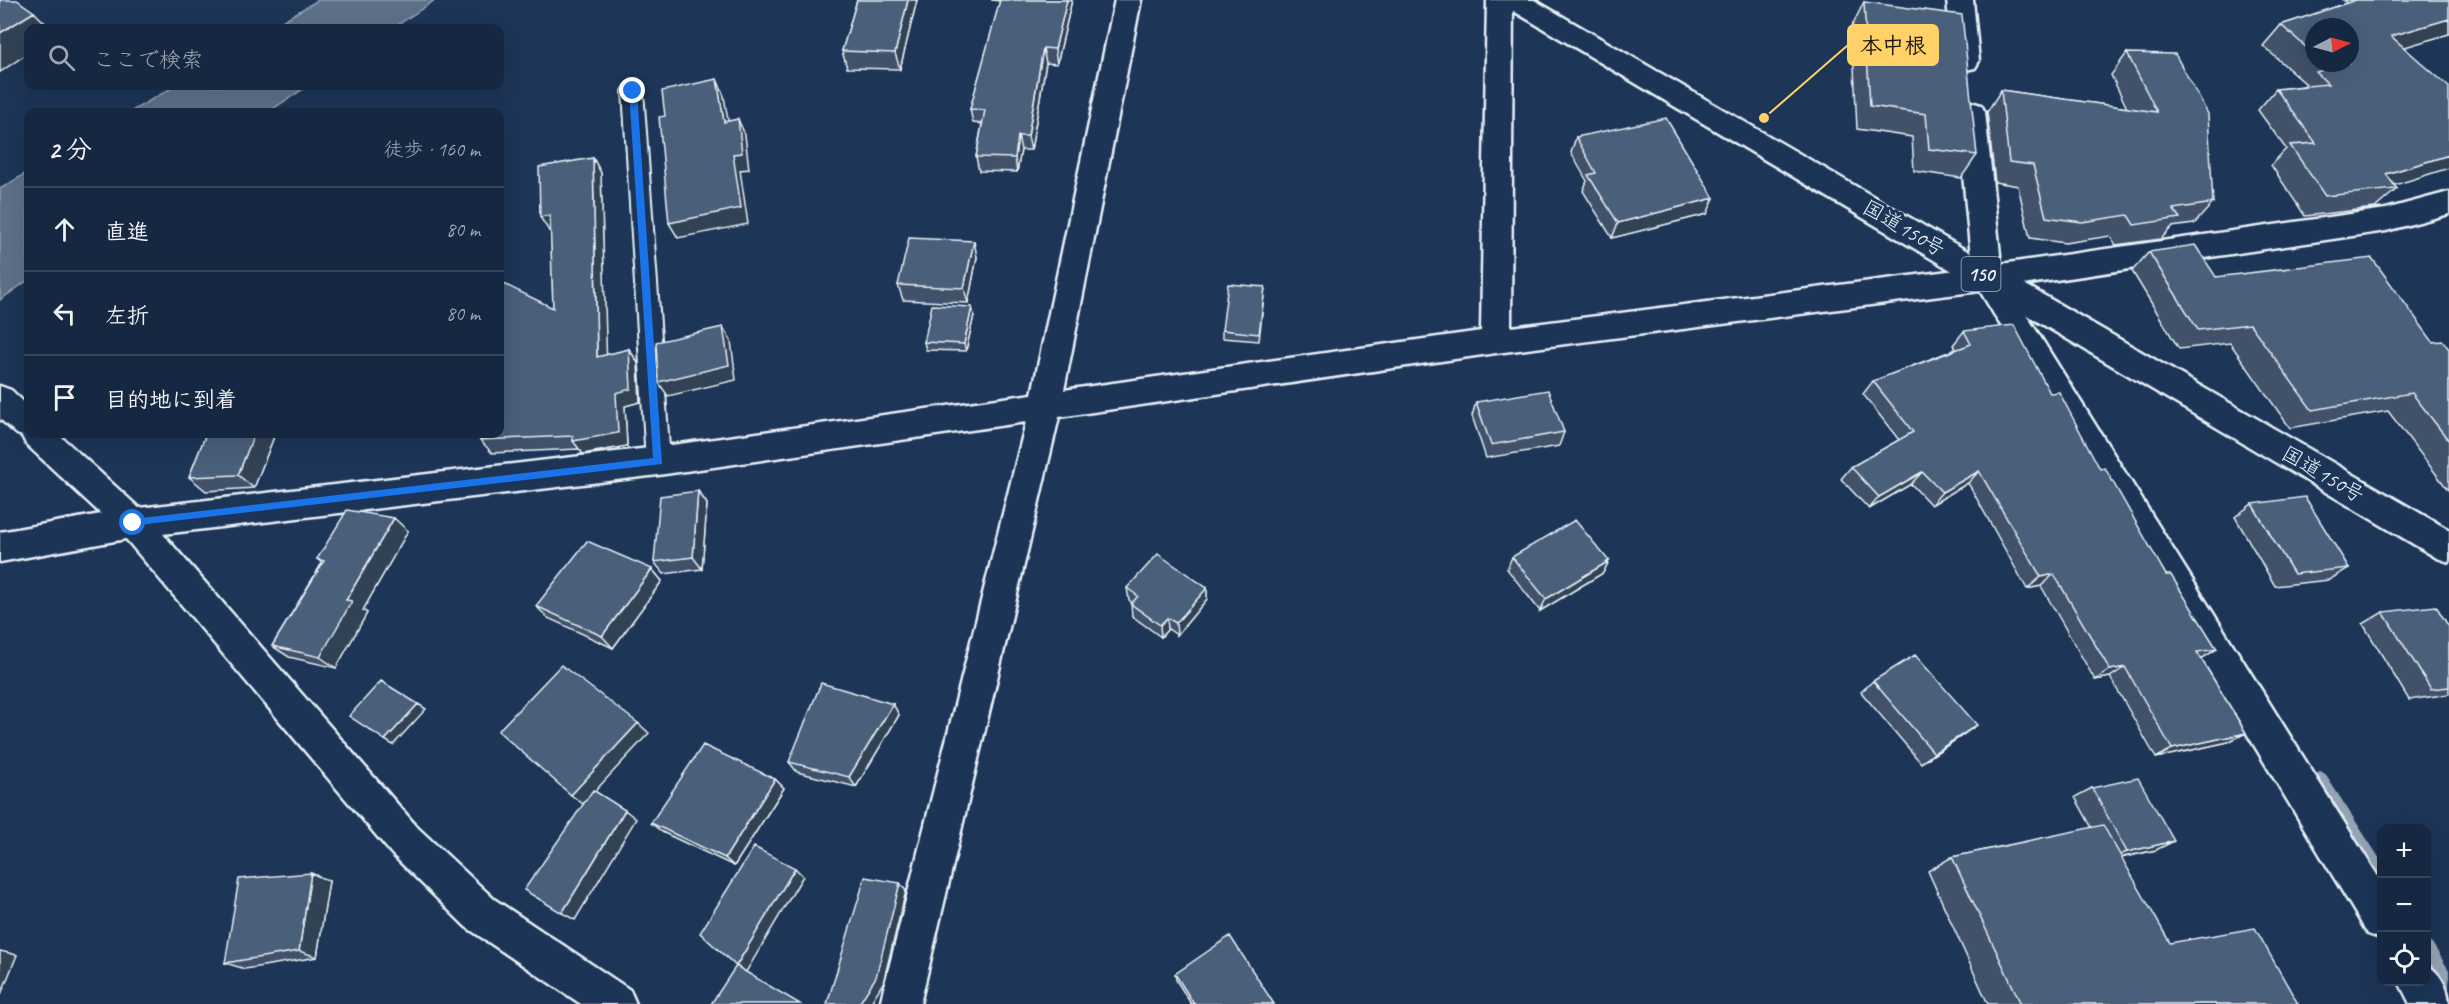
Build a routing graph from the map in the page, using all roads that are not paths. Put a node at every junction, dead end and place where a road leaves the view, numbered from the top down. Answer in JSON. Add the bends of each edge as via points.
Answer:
{"nodes":[{"id":1,"x":1128,"y":0,"type":"edge"},
{"id":2,"x":1500,"y":0,"type":"edge"},
{"id":3,"x":1514,"y":0,"type":"edge"},
{"id":4,"x":1960,"y":0,"type":"edge"},
{"id":5,"x":633,"y":91,"type":"dead end"},
{"id":6,"x":2449,"y":203,"type":"edge"},
{"id":7,"x":1988,"y":278,"type":"junction"},
{"id":8,"x":1496,"y":341,"type":"junction"},
{"id":9,"x":0,"y":399,"type":"edge"},
{"id":10,"x":1046,"y":407,"type":"junction"},
{"id":11,"x":24,"y":422,"type":"edge"},
{"id":12,"x":41,"y":438,"type":"edge"},
{"id":13,"x":658,"y":461,"type":"junction"},
{"id":14,"x":133,"y":523,"type":"junction"},
{"id":15,"x":0,"y":547,"type":"edge"},
{"id":16,"x":2449,"y":547,"type":"edge"},
{"id":17,"x":2377,"y":912,"type":"edge"},
{"id":18,"x":2422,"y":986,"type":"edge"},
{"id":19,"x":616,"y":1004,"type":"edge"},
{"id":20,"x":900,"y":1004,"type":"edge"},
{"id":21,"x":2433,"y":1004,"type":"edge"}],
"edges":[{"from":1,"to":10,"type":"main road"},
{"from":2,"to":8,"type":"main road"},
{"from":3,"to":7,"type":"main road","name":"国道150号","number":"150"},
{"from":4,"to":7,"type":"main road"},
{"from":5,"to":13,"type":"lane"},
{"from":6,"to":7,"type":"main road","via":[[2386,220]]},
{"from":7,"to":8,"type":"main road"},
{"from":7,"to":16,"type":"main road","name":"国道150号","number":"150"},
{"from":7,"to":17,"type":"main road"},
{"from":8,"to":10,"type":"main road"},
{"from":9,"to":11,"type":"main road"},
{"from":10,"to":13,"type":"main road"},
{"from":10,"to":20,"type":"main road"},
{"from":12,"to":14,"type":"main road"},
{"from":13,"to":14,"type":"main road"},
{"from":14,"to":15,"type":"main road"},
{"from":14,"to":19,"type":"main road","via":[[405,841],[480,913]]},
{"from":18,"to":21,"type":"main road"}]}
